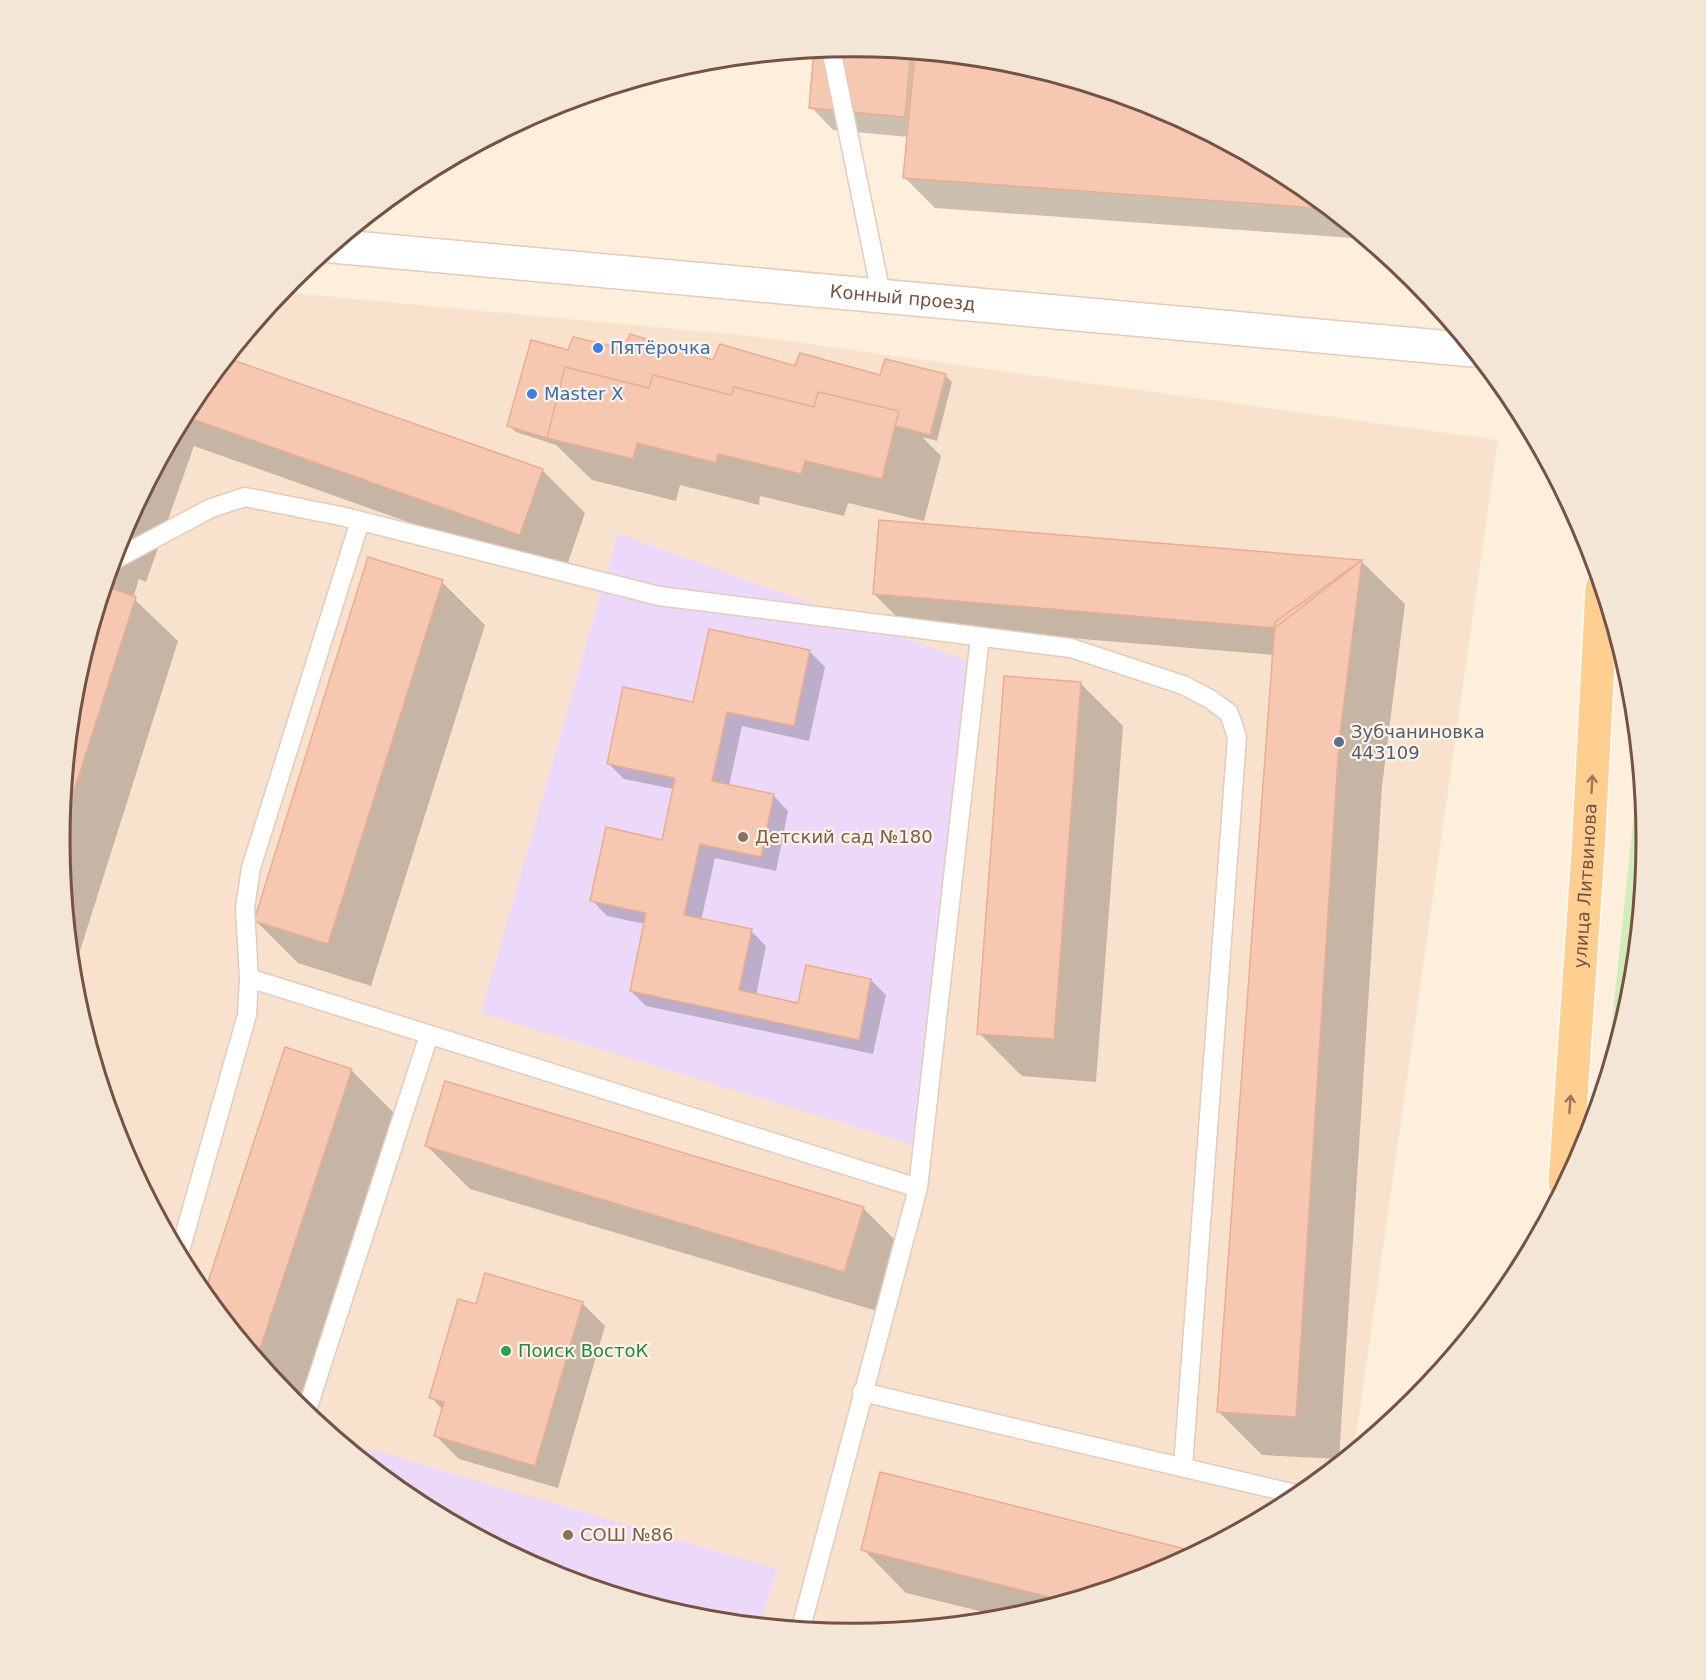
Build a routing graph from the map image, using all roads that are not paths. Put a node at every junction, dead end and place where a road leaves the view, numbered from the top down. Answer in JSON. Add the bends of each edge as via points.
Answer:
{"nodes":[{"id":1,"x":833,"y":58,"type":"edge"},
{"id":2,"x":342,"y":247,"type":"edge"},
{"id":3,"x":881,"y":294,"type":"junction"},
{"id":4,"x":1463,"y":349,"type":"edge"},
{"id":5,"x":360,"y":520,"type":"junction"},
{"id":6,"x":125,"y":554,"type":"edge"},
{"id":7,"x":1601,"y":610,"type":"edge"},
{"id":8,"x":980,"y":637,"type":"junction"},
{"id":9,"x":249,"y":978,"type":"junction"},
{"id":10,"x":429,"y":1035,"type":"junction"},
{"id":11,"x":1567,"y":1161,"type":"edge"},
{"id":12,"x":918,"y":1188,"type":"junction"},
{"id":13,"x":182,"y":1243,"type":"edge"},
{"id":14,"x":862,"y":1392,"type":"junction"},
{"id":15,"x":309,"y":1403,"type":"edge"},
{"id":16,"x":1184,"y":1467,"type":"junction"},
{"id":17,"x":1287,"y":1492,"type":"edge"},
{"id":18,"x":803,"y":1621,"type":"edge"}],
"edges":[{"from":1,"to":3,"type":"lane"},
{"from":2,"to":3,"type":"street","name":"Конный проезд"},
{"from":3,"to":4,"type":"street","name":"Конный проезд"},
{"from":5,"to":6,"type":"lane","via":[[245,498],[211,507]]},
{"from":5,"to":8,"type":"lane","via":[[659,596]]},
{"from":5,"to":9,"type":"lane","via":[[252,868],[245,908]]},
{"from":11,"to":7,"type":"main road","name":"улица Литвинова","one_way":true},
{"from":8,"to":12,"type":"lane"},
{"from":8,"to":16,"type":"lane","via":[[1071,648],[1183,685],[1229,713],[1237,737]]},
{"from":9,"to":10,"type":"lane"},
{"from":9,"to":13,"type":"lane","via":[[247,1015],[239,1049]]},
{"from":10,"to":12,"type":"lane"},
{"from":10,"to":15,"type":"lane"},
{"from":12,"to":14,"type":"lane"},
{"from":14,"to":16,"type":"lane"},
{"from":14,"to":18,"type":"lane"},
{"from":16,"to":17,"type":"lane"}]}
